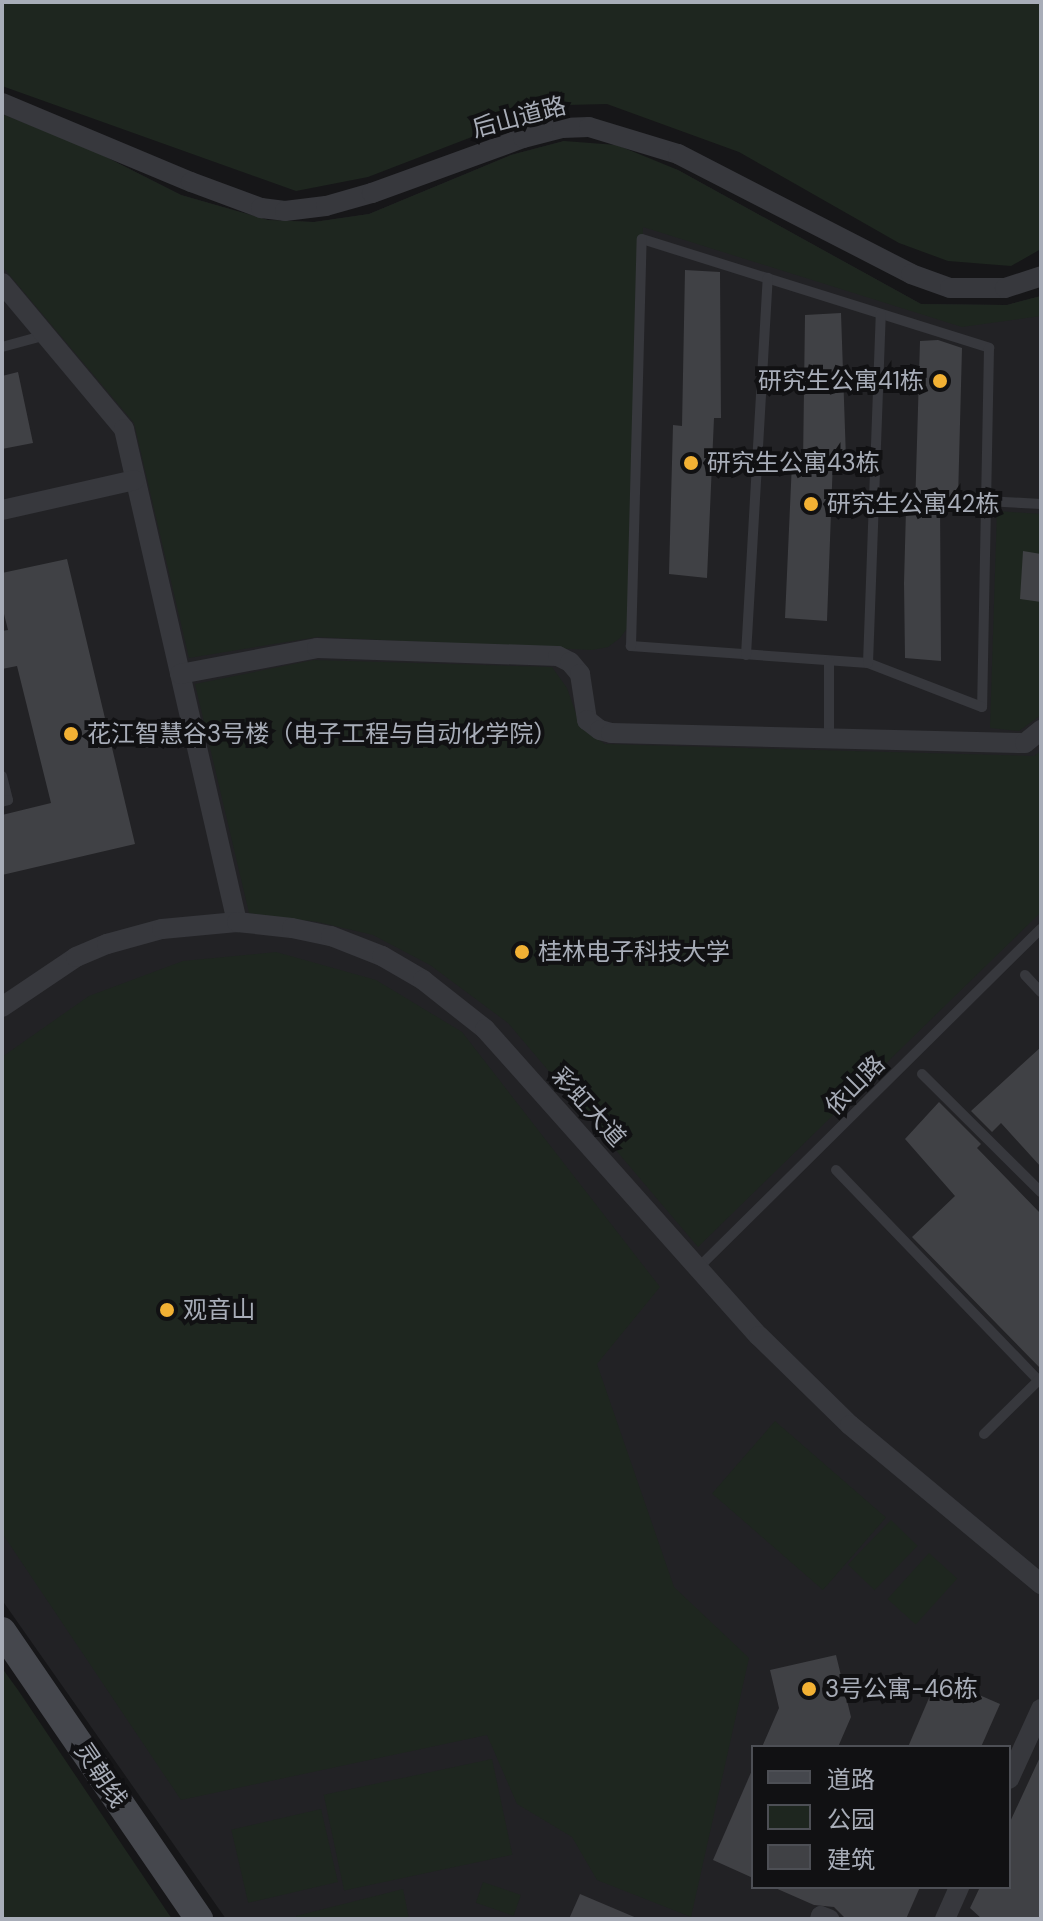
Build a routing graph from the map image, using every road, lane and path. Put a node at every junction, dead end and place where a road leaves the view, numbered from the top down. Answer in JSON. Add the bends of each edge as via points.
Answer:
{"nodes":[{"id":1,"x":2,"y":103,"type":"edge"},
{"id":2,"x":1041,"y":276,"type":"edge"},
{"id":3,"x":768,"y":278,"type":"junction"},
{"id":4,"x":2,"y":283,"type":"edge"},
{"id":5,"x":881,"y":314,"type":"junction"},
{"id":6,"x":46,"y":335,"type":"junction"},
{"id":7,"x":2,"y":347,"type":"edge"},
{"id":8,"x":135,"y":480,"type":"junction"},
{"id":9,"x":986,"y":501,"type":"junction"},
{"id":10,"x":1041,"y":504,"type":"edge"},
{"id":11,"x":2,"y":510,"type":"edge"},
{"id":12,"x":746,"y":655,"type":"junction"},
{"id":13,"x":829,"y":661,"type":"junction"},
{"id":14,"x":868,"y":663,"type":"junction"},
{"id":15,"x":180,"y":674,"type":"junction"},
{"id":16,"x":1041,"y":730,"type":"edge"},
{"id":17,"x":829,"y":738,"type":"junction"},
{"id":18,"x":2,"y":776,"type":"edge"},
{"id":19,"x":2,"y":802,"type":"edge"},
{"id":20,"x":237,"y":922,"type":"junction"},
{"id":21,"x":1041,"y":929,"type":"edge"},
{"id":22,"x":1025,"y":975,"type":"dead end"},
{"id":23,"x":1041,"y":992,"type":"edge"},
{"id":24,"x":2,"y":1007,"type":"edge"},
{"id":25,"x":922,"y":1074,"type":"dead end"},
{"id":26,"x":836,"y":1170,"type":"dead end"},
{"id":27,"x":1041,"y":1192,"type":"edge"},
{"id":28,"x":698,"y":1269,"type":"junction"},
{"id":29,"x":1040,"y":1380,"type":"edge"},
{"id":30,"x":984,"y":1434,"type":"dead end"},
{"id":31,"x":1038,"y":1576,"type":"edge"},
{"id":32,"x":2,"y":1631,"type":"edge"},
{"id":33,"x":1041,"y":1709,"type":"edge"},
{"id":34,"x":1011,"y":1775,"type":"edge"},
{"id":35,"x":958,"y":1889,"type":"edge"},
{"id":36,"x":199,"y":1919,"type":"edge"},
{"id":37,"x":820,"y":1919,"type":"edge"},
{"id":38,"x":829,"y":1919,"type":"edge"},
{"id":39,"x":945,"y":1919,"type":"edge"}],
"edges":[{"from":1,"to":2,"type":"street","name":"后山道路","via":[[191,182],[261,208],[285,211],[372,193],[523,138],[589,127],[678,154],[911,274],[950,288],[1005,288]]},
{"from":3,"to":5,"type":"lane"},
{"from":3,"to":12,"type":"lane"},
{"from":3,"to":12,"type":"lane","via":[[642,239],[631,646]]},
{"from":4,"to":6,"type":"street"},
{"from":5,"to":9,"type":"lane","via":[[989,348]]},
{"from":5,"to":14,"type":"lane"},
{"from":6,"to":7,"type":"lane"},
{"from":6,"to":8,"type":"street","via":[[124,429]]},
{"from":8,"to":11,"type":"street"},
{"from":8,"to":15,"type":"street"},
{"from":9,"to":10,"type":"lane"},
{"from":9,"to":14,"type":"lane","via":[[982,707]]},
{"from":12,"to":13,"type":"lane"},
{"from":13,"to":14,"type":"lane"},
{"from":13,"to":17,"type":"lane"},
{"from":15,"to":17,"type":"street","via":[[317,648],[558,656],[578,672],[587,720],[600,730]]},
{"from":15,"to":20,"type":"street"},
{"from":16,"to":17,"type":"street","via":[[1025,743]]},
{"from":18,"to":19,"type":"lane","via":[[8,800]]},
{"from":20,"to":24,"type":"street","name":"彩虹大道","via":[[162,929],[107,944],[43,977]]},
{"from":20,"to":28,"type":"street","name":"彩虹大道","via":[[292,928],[354,944],[423,980],[457,1005],[485,1029]]},
{"from":21,"to":28,"type":"lane","name":"依山路"},
{"from":22,"to":23,"type":"lane"},
{"from":25,"to":27,"type":"lane"},
{"from":26,"to":29,"type":"lane"},
{"from":28,"to":31,"type":"street","name":"彩虹大道","via":[[850,1425]]},
{"from":29,"to":30,"type":"lane"},
{"from":32,"to":36,"type":"main road","name":"灵朝线"},
{"from":33,"to":34,"type":"street"},
{"from":35,"to":39,"type":"street"},
{"from":37,"to":38,"type":"street"}]}
